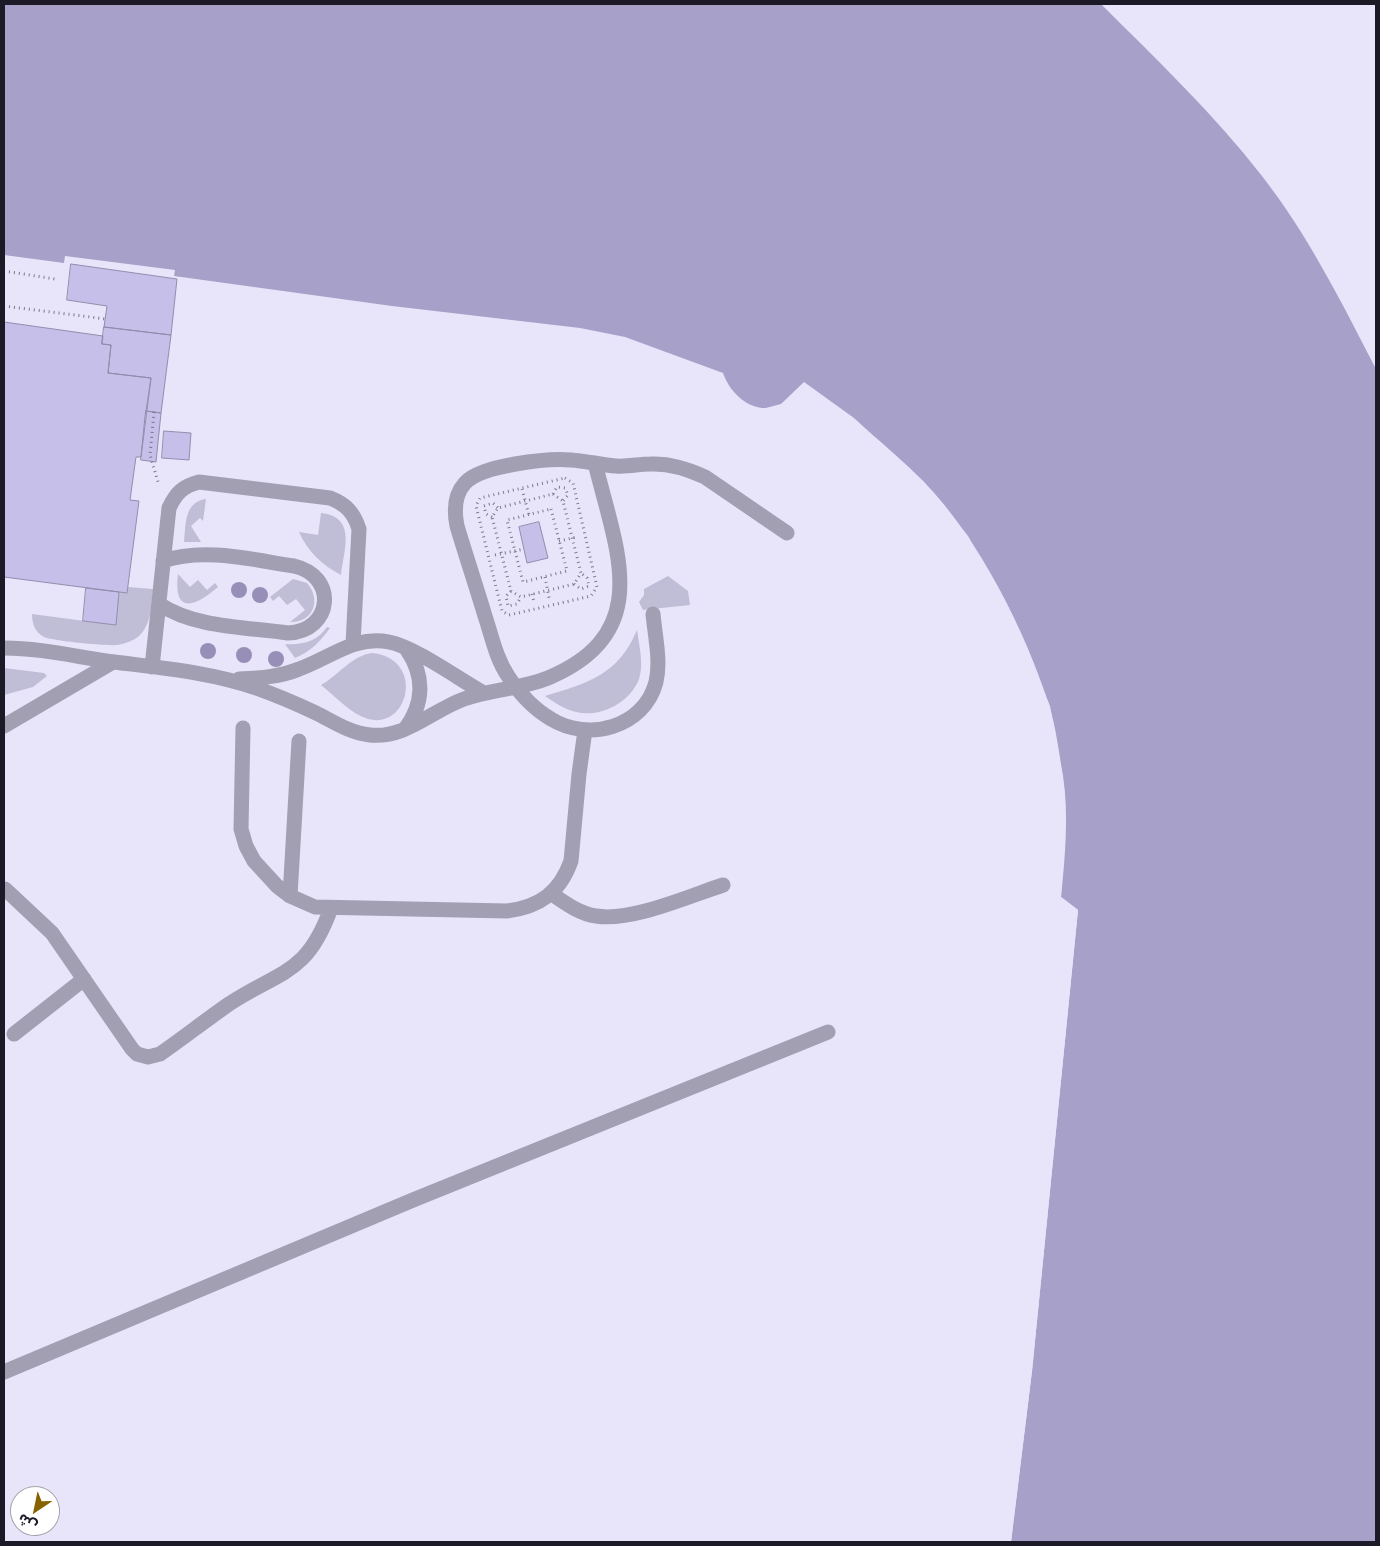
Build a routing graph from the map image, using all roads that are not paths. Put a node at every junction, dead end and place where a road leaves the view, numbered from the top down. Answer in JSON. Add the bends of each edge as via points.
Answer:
{"nodes":[{"id":1,"x":595,"y":463,"type":"junction"},
{"id":2,"x":787,"y":533,"type":"dead end"},
{"id":3,"x":163,"y":561,"type":"junction"},
{"id":4,"x":159,"y":604,"type":"junction"},
{"id":5,"x":653,"y":614,"type":"dead end"},
{"id":6,"x":353,"y":644,"type":"junction"},
{"id":7,"x":4,"y":648,"type":"edge"},
{"id":8,"x":406,"y":648,"type":"junction"},
{"id":9,"x":113,"y":662,"type":"junction"},
{"id":10,"x":152,"y":667,"type":"junction"},
{"id":11,"x":232,"y":680,"type":"junction"},
{"id":12,"x":516,"y":687,"type":"junction"},
{"id":13,"x":484,"y":694,"type":"junction"},
{"id":14,"x":4,"y":726,"type":"edge"},
{"id":15,"x":243,"y":728,"type":"dead end"},
{"id":16,"x":405,"y":729,"type":"junction"},
{"id":17,"x":586,"y":730,"type":"junction"},
{"id":18,"x":298,"y":741,"type":"dead end"},
{"id":19,"x":723,"y":885,"type":"dead end"},
{"id":20,"x":5,"y":889,"type":"edge"},
{"id":21,"x":552,"y":894,"type":"junction"},
{"id":22,"x":290,"y":896,"type":"junction"},
{"id":23,"x":331,"y":908,"type":"junction"},
{"id":24,"x":84,"y":979,"type":"junction"},
{"id":25,"x":828,"y":1032,"type":"dead end"},
{"id":26,"x":14,"y":1034,"type":"dead end"},
{"id":27,"x":4,"y":1372,"type":"edge"}],
"edges":[{"from":1,"to":2,"type":"lane","via":[[622,466],[664,464],[692,471],[721,486]]},
{"from":1,"to":12,"type":"lane","via":[[620,567],[620,598],[612,628],[590,653],[548,678]]},
{"from":1,"to":12,"type":"lane","via":[[556,459],[515,464],[466,481],[456,498],[455,516],[498,656]]},
{"from":3,"to":4,"type":"lane"},
{"from":3,"to":4,"type":"lane","via":[[204,555],[304,568],[319,580],[325,598],[324,607],[314,624],[288,633],[197,619]]},
{"from":3,"to":6,"type":"lane","via":[[167,520],[173,500],[190,484],[208,482],[330,498],[347,507],[359,529]]},
{"from":4,"to":10,"type":"lane"},
{"from":5,"to":17,"type":"lane","via":[[657,668],[650,697],[636,714],[618,726]]},
{"from":6,"to":8,"type":"lane","via":[[378,640]]},
{"from":6,"to":11,"type":"lane","via":[[297,670],[270,677]]},
{"from":7,"to":9,"type":"lane"},
{"from":8,"to":13,"type":"lane"},
{"from":8,"to":16,"type":"lane","via":[[418,670],[420,689],[417,708]]},
{"from":9,"to":10,"type":"lane"},
{"from":9,"to":14,"type":"lane"},
{"from":10,"to":11,"type":"lane"},
{"from":11,"to":16,"type":"lane","via":[[297,704],[360,733],[383,736]]},
{"from":12,"to":13,"type":"lane"},
{"from":12,"to":17,"type":"lane","via":[[551,719]]},
{"from":13,"to":16,"type":"lane","via":[[455,703]]},
{"from":15,"to":22,"type":"lane","via":[[241,829],[254,861],[264,875]]},
{"from":17,"to":21,"type":"lane","via":[[571,861]]},
{"from":18,"to":22,"type":"lane"},
{"from":19,"to":21,"type":"lane","via":[[633,914],[608,917],[584,912]]},
{"from":20,"to":24,"type":"lane","via":[[52,933]]},
{"from":21,"to":23,"type":"lane","via":[[540,903],[507,911]]},
{"from":22,"to":23,"type":"lane","via":[[315,907]]},
{"from":23,"to":24,"type":"lane","via":[[323,930],[301,962],[230,1004],[155,1056],[142,1056],[132,1049]]},
{"from":24,"to":26,"type":"lane"},
{"from":25,"to":27,"type":"lane","via":[[413,1200]]}]}
